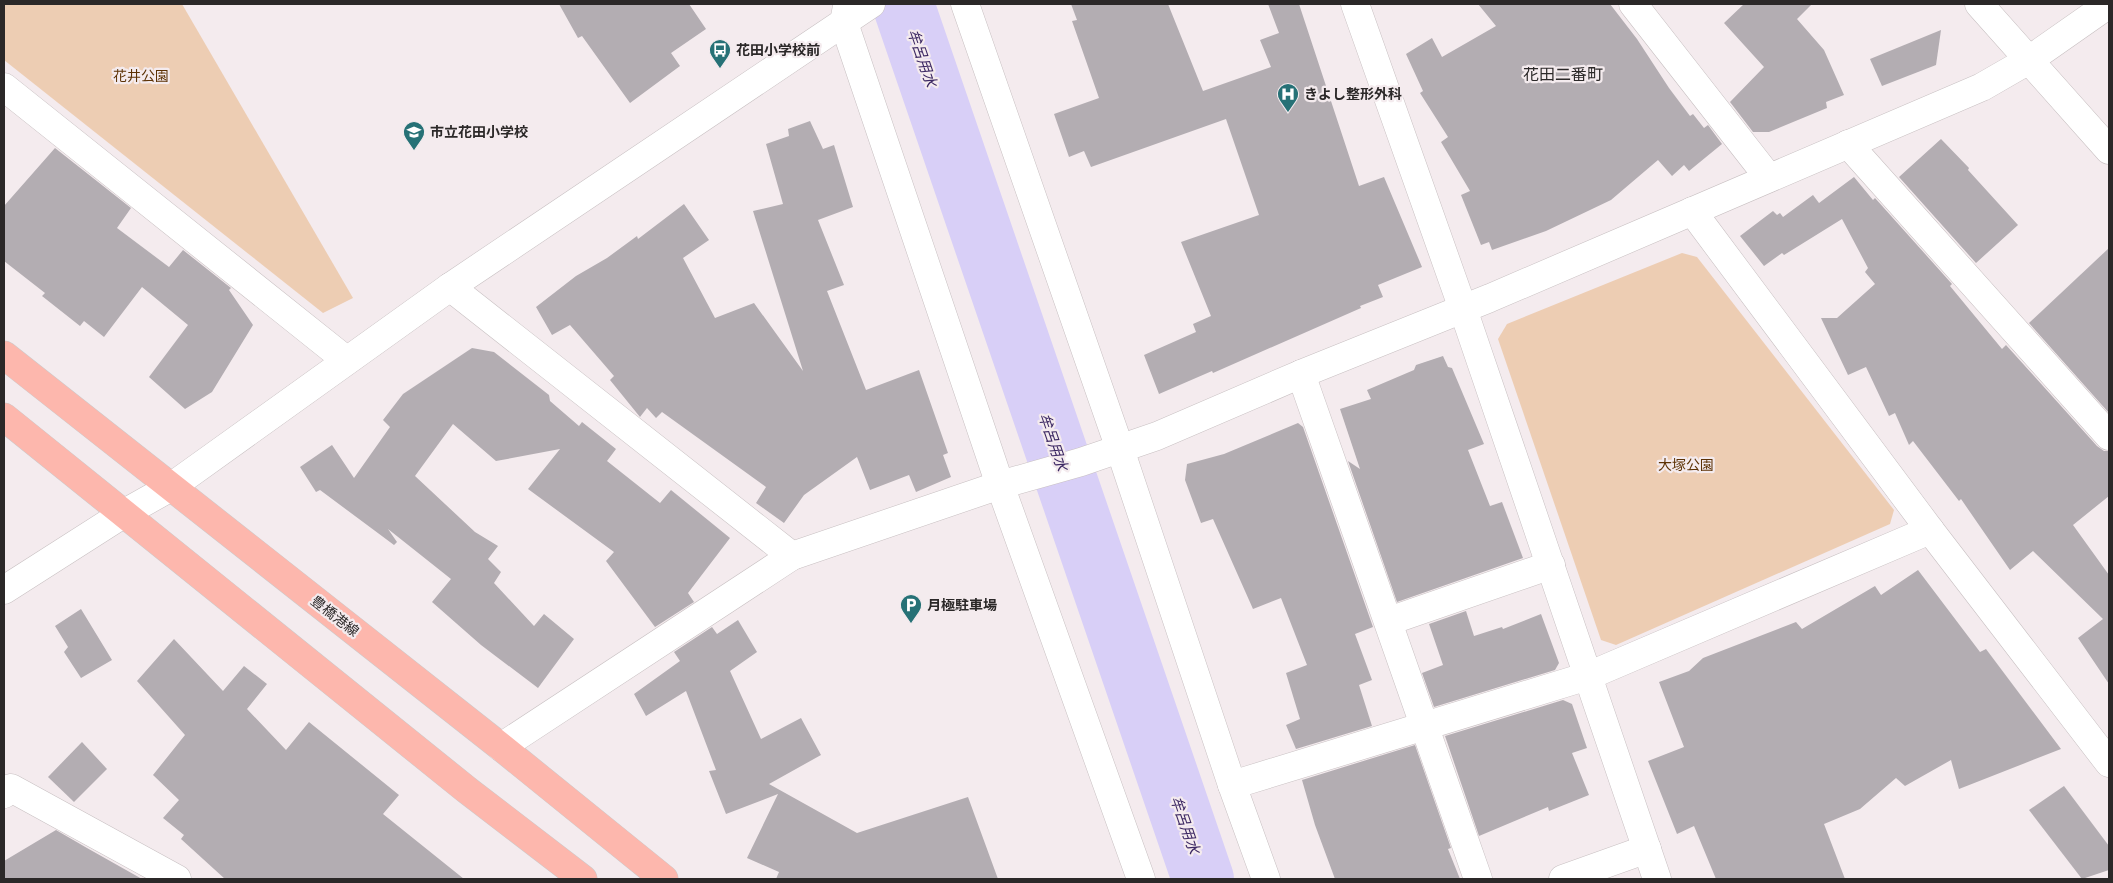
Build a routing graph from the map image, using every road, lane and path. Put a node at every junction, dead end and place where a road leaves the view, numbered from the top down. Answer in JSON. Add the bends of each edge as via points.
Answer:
{"nodes":[{"id":1,"x":871,"y":4,"type":"edge"},
{"id":2,"x":965,"y":4,"type":"edge"},
{"id":3,"x":1355,"y":4,"type":"edge"},
{"id":4,"x":1633,"y":4,"type":"edge"},
{"id":5,"x":1979,"y":4,"type":"edge"},
{"id":6,"x":2109,"y":4,"type":"edge"},
{"id":7,"x":846,"y":14,"type":"edge"},
{"id":8,"x":2029,"y":60,"type":"junction"},
{"id":9,"x":4,"y":87,"type":"edge"},
{"id":10,"x":1848,"y":144,"type":"junction"},
{"id":11,"x":2109,"y":150,"type":"edge"},
{"id":12,"x":1769,"y":178,"type":"junction"},
{"id":13,"x":1692,"y":212,"type":"junction"},
{"id":14,"x":450,"y":287,"type":"junction"},
{"id":15,"x":1463,"y":309,"type":"junction"},
{"id":16,"x":4,"y":355,"type":"edge"},
{"id":17,"x":346,"y":360,"type":"junction"},
{"id":18,"x":1301,"y":374,"type":"junction"},
{"id":19,"x":4,"y":418,"type":"edge"},
{"id":20,"x":2109,"y":436,"type":"edge"},
{"id":21,"x":1120,"y":449,"type":"junction"},
{"id":22,"x":1000,"y":485,"type":"junction"},
{"id":23,"x":171,"y":486,"type":"junction"},
{"id":24,"x":123,"y":514,"type":"junction"},
{"id":25,"x":1930,"y":530,"type":"junction"},
{"id":26,"x":792,"y":556,"type":"junction"},
{"id":27,"x":1551,"y":565,"type":"junction"},
{"id":28,"x":4,"y":590,"type":"edge"},
{"id":29,"x":1389,"y":622,"type":"junction"},
{"id":30,"x":1588,"y":676,"type":"junction"},
{"id":31,"x":1425,"y":726,"type":"junction"},
{"id":32,"x":501,"y":747,"type":"junction"},
{"id":33,"x":2109,"y":762,"type":"edge"},
{"id":34,"x":1232,"y":785,"type":"junction"},
{"id":35,"x":4,"y":794,"type":"edge"},
{"id":36,"x":1647,"y":849,"type":"junction"},
{"id":37,"x":177,"y":879,"type":"edge"},
{"id":38,"x":583,"y":879,"type":"edge"},
{"id":39,"x":664,"y":879,"type":"edge"},
{"id":40,"x":1141,"y":879,"type":"edge"},
{"id":41,"x":1266,"y":879,"type":"edge"},
{"id":42,"x":1478,"y":879,"type":"edge"},
{"id":43,"x":1563,"y":879,"type":"edge"},
{"id":44,"x":1657,"y":879,"type":"edge"}],
"edges":[{"from":1,"to":7,"type":"street"},
{"from":2,"to":21,"type":"street"},
{"from":3,"to":15,"type":"street"},
{"from":4,"to":12,"type":"street"},
{"from":5,"to":8,"type":"street"},
{"from":6,"to":8,"type":"street"},
{"from":7,"to":14,"type":"street"},
{"from":7,"to":22,"type":"street"},
{"from":8,"to":10,"type":"street","via":[[1982,86]]},
{"from":8,"to":11,"type":"street"},
{"from":9,"to":17,"type":"street"},
{"from":10,"to":12,"type":"street"},
{"from":10,"to":20,"type":"street"},
{"from":12,"to":13,"type":"street"},
{"from":13,"to":15,"type":"street"},
{"from":13,"to":25,"type":"street"},
{"from":14,"to":17,"type":"street"},
{"from":14,"to":26,"type":"street"},
{"from":15,"to":18,"type":"street"},
{"from":15,"to":27,"type":"street"},
{"from":16,"to":23,"type":"main road","name":"豊橋港線"},
{"from":17,"to":23,"type":"street"},
{"from":18,"to":21,"type":"street"},
{"from":18,"to":29,"type":"street"},
{"from":19,"to":24,"type":"main road"},
{"from":21,"to":22,"type":"street"},
{"from":21,"to":34,"type":"street"},
{"from":22,"to":26,"type":"street"},
{"from":22,"to":40,"type":"street"},
{"from":23,"to":24,"type":"street"},
{"from":23,"to":32,"type":"main road","name":"豊橋港線"},
{"from":24,"to":28,"type":"street"},
{"from":24,"to":38,"type":"main road"},
{"from":25,"to":30,"type":"street"},
{"from":25,"to":33,"type":"street"},
{"from":26,"to":32,"type":"street"},
{"from":27,"to":29,"type":"street"},
{"from":27,"to":30,"type":"street"},
{"from":29,"to":31,"type":"street"},
{"from":30,"to":31,"type":"street"},
{"from":30,"to":36,"type":"street"},
{"from":31,"to":34,"type":"street"},
{"from":31,"to":42,"type":"street"},
{"from":32,"to":39,"type":"main road","name":"豊橋港線"},
{"from":34,"to":41,"type":"street"},
{"from":35,"to":37,"type":"street","via":[[11,788]]},
{"from":36,"to":43,"type":"street"},
{"from":36,"to":44,"type":"street"}]}
